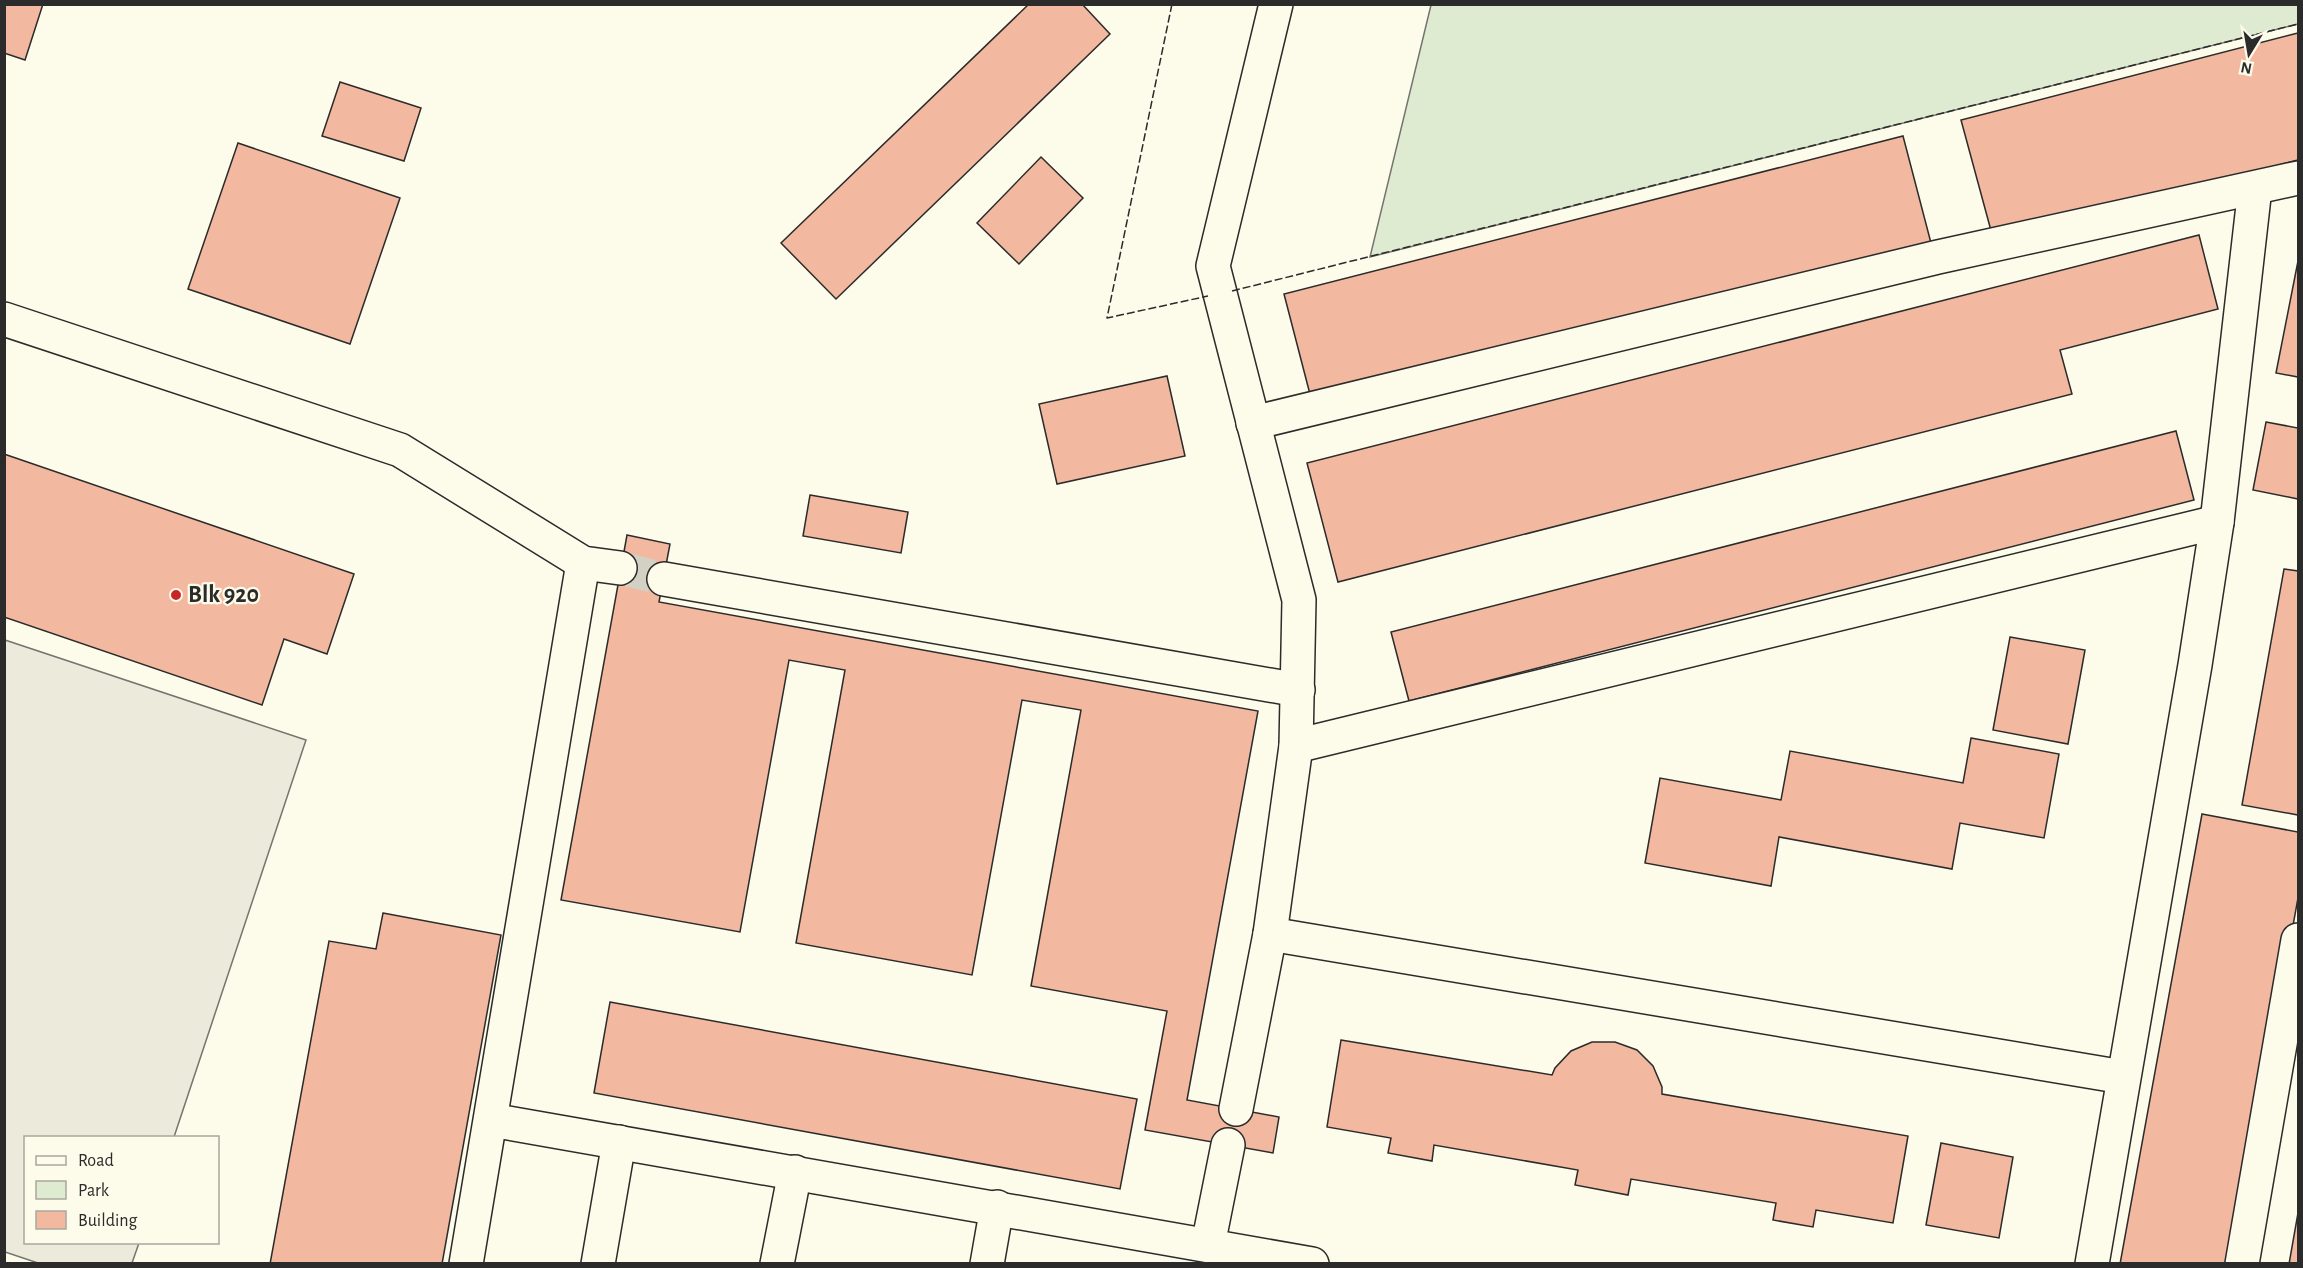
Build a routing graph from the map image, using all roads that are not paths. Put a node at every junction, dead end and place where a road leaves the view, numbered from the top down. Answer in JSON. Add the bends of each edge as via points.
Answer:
{"nodes":[{"id":1,"x":1276,"y":4,"type":"edge"},
{"id":2,"x":2298,"y":178,"type":"edge"},
{"id":3,"x":2255,"y":188,"type":"junction"},
{"id":4,"x":4,"y":319,"type":"edge"},
{"id":5,"x":1253,"y":423,"type":"junction"},
{"id":6,"x":2217,"y":522,"type":"junction"},
{"id":7,"x":583,"y":563,"type":"junction"},
{"id":8,"x":620,"y":568,"type":"tunnel mouth"},
{"id":9,"x":664,"y":579,"type":"tunnel mouth"},
{"id":10,"x":1298,"y":690,"type":"junction"},
{"id":11,"x":1296,"y":746,"type":"junction"},
{"id":12,"x":1270,"y":934,"type":"junction"},
{"id":13,"x":2298,"y":940,"type":"edge"},
{"id":14,"x":2123,"y":1077,"type":"junction"},
{"id":15,"x":1236,"y":1109,"type":"dead end"},
{"id":16,"x":491,"y":1120,"type":"junction"},
{"id":17,"x":619,"y":1142,"type":"junction"},
{"id":18,"x":1228,"y":1145,"type":"dead end"},
{"id":19,"x":795,"y":1172,"type":"junction"},
{"id":20,"x":997,"y":1207,"type":"junction"},
{"id":21,"x":1208,"y":1245,"type":"junction"},
{"id":22,"x":466,"y":1263,"type":"edge"},
{"id":23,"x":598,"y":1263,"type":"edge"},
{"id":24,"x":777,"y":1263,"type":"edge"},
{"id":25,"x":987,"y":1263,"type":"edge"},
{"id":26,"x":1312,"y":1263,"type":"edge"},
{"id":27,"x":2092,"y":1263,"type":"edge"},
{"id":28,"x":2242,"y":1263,"type":"edge"}],
"edges":[{"from":1,"to":5,"type":"street","via":[[1213,266]]},
{"from":2,"to":3,"type":"street"},
{"from":3,"to":5,"type":"street","via":[[1938,257]]},
{"from":3,"to":6,"type":"street"},
{"from":4,"to":7,"type":"street","via":[[400,450]]},
{"from":5,"to":10,"type":"street","via":[[1299,600]]},
{"from":6,"to":11,"type":"street"},
{"from":6,"to":14,"type":"street"},
{"from":7,"to":8,"type":"street"},
{"from":7,"to":16,"type":"street"},
{"from":9,"to":10,"type":"street"},
{"from":10,"to":11,"type":"street"},
{"from":11,"to":12,"type":"street"},
{"from":12,"to":14,"type":"street"},
{"from":12,"to":15,"type":"street"},
{"from":13,"to":28,"type":"street"},
{"from":14,"to":27,"type":"street"},
{"from":16,"to":17,"type":"street"},
{"from":16,"to":22,"type":"street"},
{"from":17,"to":19,"type":"street"},
{"from":17,"to":23,"type":"street"},
{"from":18,"to":21,"type":"street"},
{"from":19,"to":20,"type":"street"},
{"from":19,"to":24,"type":"street"},
{"from":20,"to":21,"type":"street"},
{"from":20,"to":25,"type":"street"},
{"from":21,"to":26,"type":"street"}]}
